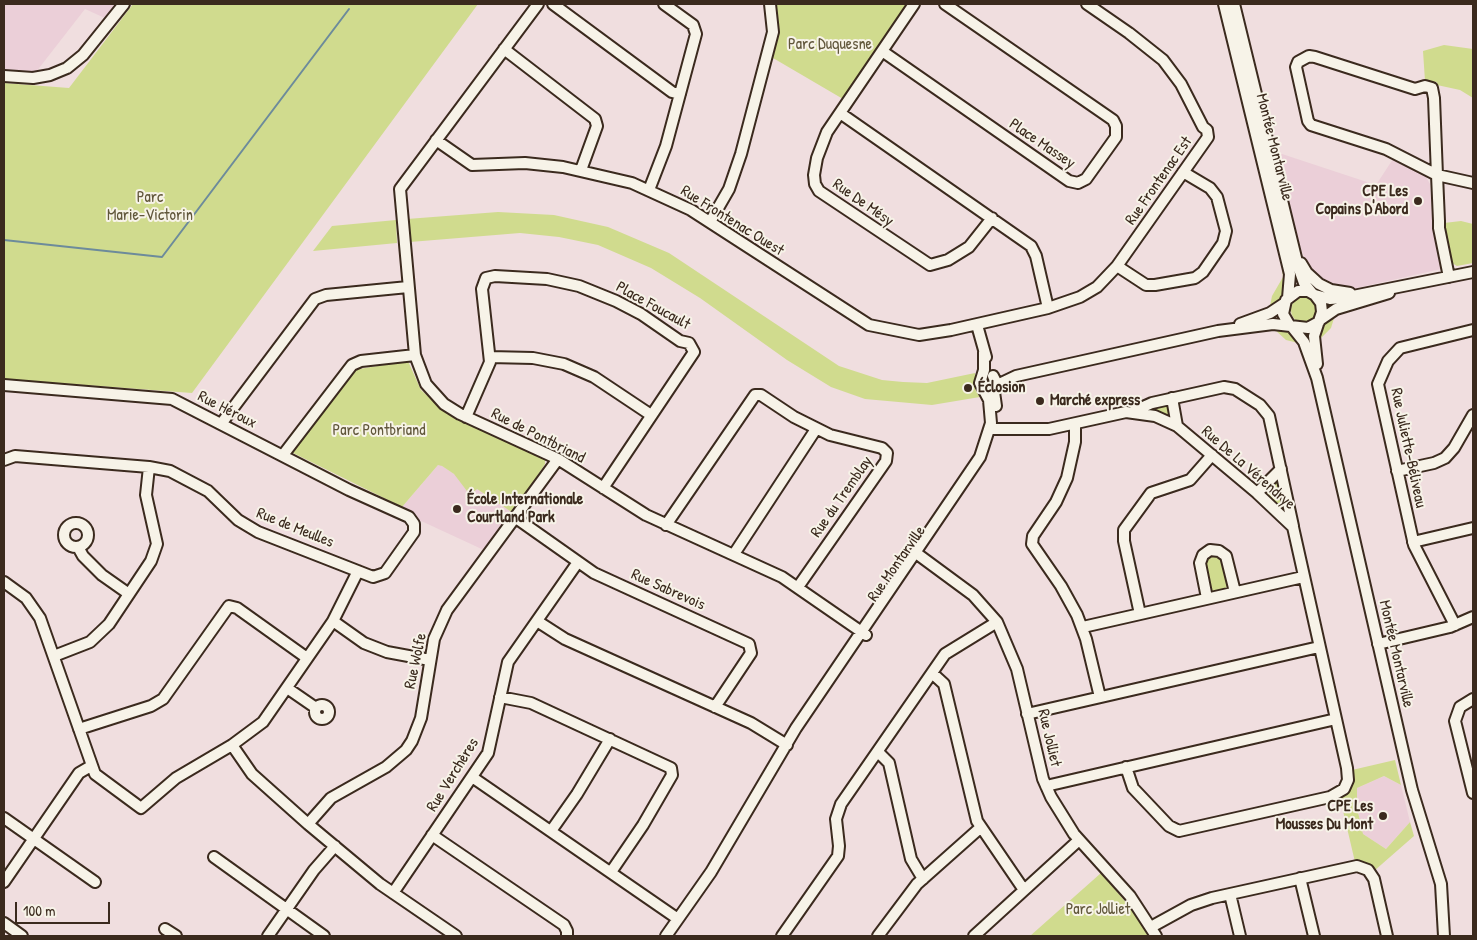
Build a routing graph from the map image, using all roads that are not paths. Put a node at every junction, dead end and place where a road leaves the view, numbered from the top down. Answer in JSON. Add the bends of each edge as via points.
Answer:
{"nodes":[{"id":1,"x":124,"y":4,"type":"edge"},
{"id":2,"x":538,"y":4,"type":"edge"},
{"id":3,"x":553,"y":4,"type":"edge"},
{"id":4,"x":664,"y":4,"type":"edge"},
{"id":5,"x":770,"y":4,"type":"edge"},
{"id":6,"x":914,"y":4,"type":"edge"},
{"id":7,"x":945,"y":4,"type":"edge"},
{"id":8,"x":1087,"y":4,"type":"edge"},
{"id":9,"x":1224,"y":4,"type":"edge"},
{"id":10,"x":1234,"y":4,"type":"edge"},
{"id":11,"x":504,"y":49,"type":"junction"},
{"id":12,"x":882,"y":51,"type":"junction"},
{"id":13,"x":4,"y":76,"type":"edge"},
{"id":14,"x":680,"y":94,"type":"junction"},
{"id":15,"x":840,"y":113,"type":"junction"},
{"id":16,"x":436,"y":140,"type":"junction"},
{"id":17,"x":581,"y":170,"type":"junction"},
{"id":18,"x":1184,"y":172,"type":"junction"},
{"id":19,"x":1437,"y":175,"type":"junction"},
{"id":20,"x":1473,"y":183,"type":"edge"},
{"id":21,"x":649,"y":190,"type":"junction"},
{"id":22,"x":992,"y":218,"type":"junction"},
{"id":23,"x":710,"y":222,"type":"junction"},
{"id":24,"x":1292,"y":240,"type":"junction"},
{"id":25,"x":1116,"y":266,"type":"junction"},
{"id":26,"x":1473,"y":272,"type":"edge"},
{"id":27,"x":1449,"y":277,"type":"junction"},
{"id":28,"x":1418,"y":284,"type":"junction"},
{"id":29,"x":408,"y":286,"type":"junction"},
{"id":30,"x":1361,"y":293,"type":"junction"},
{"id":31,"x":1314,"y":294,"type":"junction"},
{"id":32,"x":1286,"y":300,"type":"junction"},
{"id":33,"x":1048,"y":308,"type":"junction"},
{"id":34,"x":1320,"y":321,"type":"junction"},
{"id":35,"x":977,"y":325,"type":"junction"},
{"id":36,"x":1291,"y":327,"type":"junction"},
{"id":37,"x":1473,"y":330,"type":"edge"},
{"id":38,"x":1218,"y":331,"type":"junction"},
{"id":39,"x":415,"y":355,"type":"junction"},
{"id":40,"x":490,"y":358,"type":"junction"},
{"id":41,"x":1318,"y":378,"type":"junction"},
{"id":42,"x":990,"y":381,"type":"junction"},
{"id":43,"x":4,"y":385,"type":"edge"},
{"id":44,"x":1172,"y":398,"type":"junction"},
{"id":45,"x":1132,"y":412,"type":"junction"},
{"id":46,"x":651,"y":415,"type":"junction"},
{"id":47,"x":1473,"y":415,"type":"edge"},
{"id":48,"x":466,"y":417,"type":"junction"},
{"id":49,"x":221,"y":424,"type":"junction"},
{"id":50,"x":1074,"y":424,"type":"junction"},
{"id":51,"x":1177,"y":426,"type":"junction"},
{"id":52,"x":816,"y":429,"type":"junction"},
{"id":53,"x":993,"y":429,"type":"junction"},
{"id":54,"x":283,"y":455,"type":"junction"},
{"id":55,"x":1212,"y":455,"type":"junction"},
{"id":56,"x":558,"y":458,"type":"junction"},
{"id":57,"x":4,"y":460,"type":"edge"},
{"id":58,"x":149,"y":466,"type":"junction"},
{"id":59,"x":1280,"y":469,"type":"junction"},
{"id":60,"x":1397,"y":472,"type":"junction"},
{"id":61,"x":603,"y":488,"type":"junction"},
{"id":62,"x":1257,"y":493,"type":"junction"},
{"id":63,"x":516,"y":518,"type":"junction"},
{"id":64,"x":666,"y":525,"type":"junction"},
{"id":65,"x":1293,"y":527,"type":"junction"},
{"id":66,"x":415,"y":528,"type":"joint"},
{"id":67,"x":1473,"y":528,"type":"edge"},
{"id":68,"x":1413,"y":542,"type":"junction"},
{"id":69,"x":78,"y":547,"type":"dead end"},
{"id":70,"x":734,"y":554,"type":"junction"},
{"id":71,"x":918,"y":554,"type":"junction"},
{"id":72,"x":578,"y":562,"type":"junction"},
{"id":73,"x":358,"y":572,"type":"junction"},
{"id":74,"x":1303,"y":576,"type":"junction"},
{"id":75,"x":4,"y":582,"type":"edge"},
{"id":76,"x":798,"y":587,"type":"junction"},
{"id":77,"x":1235,"y":592,"type":"junction"},
{"id":78,"x":129,"y":594,"type":"junction"},
{"id":79,"x":1207,"y":598,"type":"junction"},
{"id":80,"x":1140,"y":614,"type":"junction"},
{"id":81,"x":1473,"y":617,"type":"edge"},
{"id":82,"x":537,"y":620,"type":"junction"},
{"id":83,"x":332,"y":621,"type":"junction"},
{"id":84,"x":997,"y":622,"type":"junction"},
{"id":85,"x":1455,"y":625,"type":"junction"},
{"id":86,"x":1083,"y":628,"type":"junction"},
{"id":87,"x":864,"y":633,"type":"junction"},
{"id":88,"x":1378,"y":644,"type":"junction"},
{"id":89,"x":1319,"y":647,"type":"junction"},
{"id":90,"x":54,"y":656,"type":"junction"},
{"id":91,"x":308,"y":658,"type":"junction"},
{"id":92,"x":430,"y":660,"type":"junction"},
{"id":93,"x":932,"y":673,"type":"junction"},
{"id":94,"x":287,"y":688,"type":"junction"},
{"id":95,"x":500,"y":697,"type":"junction"},
{"id":96,"x":1100,"y":697,"type":"junction"},
{"id":97,"x":1473,"y":698,"type":"edge"},
{"id":98,"x":715,"y":706,"type":"junction"},
{"id":99,"x":316,"y":708,"type":"dead end"},
{"id":100,"x":1028,"y":714,"type":"junction"},
{"id":101,"x":1336,"y":719,"type":"junction"},
{"id":102,"x":79,"y":729,"type":"junction"},
{"id":103,"x":610,"y":739,"type":"junction"},
{"id":104,"x":232,"y":745,"type":"junction"},
{"id":105,"x":787,"y":745,"type":"junction"},
{"id":106,"x":878,"y":752,"type":"junction"},
{"id":107,"x":90,"y":766,"type":"junction"},
{"id":108,"x":1126,"y":767,"type":"junction"},
{"id":109,"x":472,"y":777,"type":"junction"},
{"id":110,"x":1046,"y":786,"type":"junction"},
{"id":111,"x":1473,"y":792,"type":"edge"},
{"id":112,"x":4,"y":818,"type":"edge"},
{"id":113,"x":308,"y":824,"type":"junction"},
{"id":114,"x":980,"y":828,"type":"junction"},
{"id":115,"x":552,"y":831,"type":"junction"},
{"id":116,"x":432,"y":835,"type":"junction"},
{"id":117,"x":34,"y":838,"type":"junction"},
{"id":118,"x":1079,"y":840,"type":"junction"},
{"id":119,"x":335,"y":846,"type":"junction"},
{"id":120,"x":214,"y":857,"type":"dead end"},
{"id":121,"x":611,"y":872,"type":"junction"},
{"id":122,"x":1300,"y":878,"type":"junction"},
{"id":123,"x":923,"y":879,"type":"junction"},
{"id":124,"x":4,"y":882,"type":"edge"},
{"id":125,"x":95,"y":882,"type":"dead end"},
{"id":126,"x":1024,"y":890,"type":"junction"},
{"id":127,"x":393,"y":893,"type":"junction"},
{"id":128,"x":1230,"y":894,"type":"junction"},
{"id":129,"x":286,"y":910,"type":"junction"},
{"id":130,"x":678,"y":919,"type":"junction"},
{"id":131,"x":4,"y":923,"type":"edge"},
{"id":132,"x":1151,"y":926,"type":"junction"},
{"id":133,"x":165,"y":929,"type":"dead end"},
{"id":134,"x":22,"y":936,"type":"edge"},
{"id":135,"x":176,"y":936,"type":"edge"},
{"id":136,"x":268,"y":936,"type":"edge"},
{"id":137,"x":324,"y":936,"type":"edge"},
{"id":138,"x":456,"y":936,"type":"edge"},
{"id":139,"x":567,"y":936,"type":"edge"},
{"id":140,"x":666,"y":936,"type":"edge"},
{"id":141,"x":782,"y":936,"type":"edge"},
{"id":142,"x":878,"y":936,"type":"edge"},
{"id":143,"x":974,"y":936,"type":"edge"},
{"id":144,"x":1156,"y":936,"type":"edge"},
{"id":145,"x":1240,"y":936,"type":"edge"},
{"id":146,"x":1314,"y":936,"type":"edge"},
{"id":147,"x":1387,"y":936,"type":"edge"},
{"id":148,"x":1444,"y":936,"type":"edge"}],
"edges":[{"from":1,"to":13,"type":"street","via":[[83,55],[67,68],[32,78]]},
{"from":2,"to":11,"type":"street","name":"Rue de Pontbriand"},
{"from":3,"to":14,"type":"street","via":[[672,92]]},
{"from":4,"to":14,"type":"street","via":[[696,30]]},
{"from":5,"to":23,"type":"street","via":[[773,32],[744,145],[729,189]]},
{"from":6,"to":12,"type":"street","name":"Rue De Mésy"},
{"from":7,"to":12,"type":"street","name":"Place Massey","via":[[1113,120],[1116,137],[1086,179],[1078,183],[1069,181]]},
{"from":8,"to":18,"type":"street","name":"Rue Frontenac Est","via":[[1163,60],[1181,84],[1208,137]]},
{"from":9,"to":32,"type":"street","name":"Montée Montarville","via":[[1290,274]]},
{"from":10,"to":24,"type":"street","name":"Montée Montarville"},
{"from":11,"to":16,"type":"street","name":"Rue de Pontbriand"},
{"from":11,"to":17,"type":"street","via":[[595,119],[596,126]]},
{"from":12,"to":15,"type":"street","name":"Rue De Mésy"},
{"from":14,"to":21,"type":"street","via":[[666,146]]},
{"from":15,"to":22,"type":"street"},
{"from":15,"to":22,"type":"street","name":"Rue De Mésy","via":[[826,132],[818,151],[814,178],[819,191],[930,265],[948,260],[969,247]]},
{"from":16,"to":17,"type":"street","name":"Rue Frontenac Ouest","via":[[472,165],[525,163]]},
{"from":16,"to":29,"type":"street","name":"Rue de Pontbriand","via":[[400,191]]},
{"from":17,"to":21,"type":"street","name":"Rue Frontenac Ouest"},
{"from":18,"to":25,"type":"street","name":"Rue Frontenac Est"},
{"from":18,"to":25,"type":"street","via":[[1210,188],[1217,197],[1226,232],[1223,243],[1203,272],[1195,278],[1146,285]]},
{"from":19,"to":19,"type":"street","via":[[1386,149],[1311,125],[1296,67],[1302,58],[1315,56],[1415,89],[1432,88]]},
{"from":19,"to":20,"type":"street"},
{"from":19,"to":27,"type":"street","via":[[1439,228]]},
{"from":21,"to":23,"type":"street","name":"Rue Frontenac Ouest"},
{"from":22,"to":33,"type":"street","via":[[1034,250]]},
{"from":23,"to":35,"type":"street","name":"Rue Frontenac Ouest","via":[[869,325],[919,335]]},
{"from":24,"to":30,"type":"street","via":[[1303,267],[1316,282],[1334,291]]},
{"from":24,"to":31,"type":"street","name":"Montée Montarville","via":[[1302,278]]},
{"from":25,"to":33,"type":"street","name":"Rue Frontenac Est","via":[[1090,292]]},
{"from":26,"to":27,"type":"street"},
{"from":27,"to":28,"type":"street"},
{"from":28,"to":30,"type":"street"},
{"from":28,"to":34,"type":"street","via":[[1339,308]]},
{"from":29,"to":39,"type":"street","name":"Rue de Pontbriand"},
{"from":29,"to":49,"type":"street","via":[[315,299]]},
{"from":30,"to":31,"type":"street","via":[[1333,299]]},
{"from":31,"to":32,"type":"street","via":[[1298,291]]},
{"from":31,"to":34,"type":"street","via":[[1322,305]]},
{"from":32,"to":36,"type":"street","via":[[1283,314]]},
{"from":32,"to":38,"type":"street","via":[[1270,314]]},
{"from":33,"to":35,"type":"street","name":"Rue Frontenac Est"},
{"from":34,"to":36,"type":"street","via":[[1310,328]]},
{"from":34,"to":41,"type":"street","name":"Montée Montarville","via":[[1314,336]]},
{"from":35,"to":42,"type":"street","name":"Rue Montarville"},
{"from":36,"to":38,"type":"street","via":[[1270,324]]},
{"from":36,"to":41,"type":"street","name":"Montée Montarville","via":[[1304,340]]},
{"from":37,"to":60,"type":"street","name":"Rue Juliette-Béliveau","via":[[1403,347],[1393,354],[1383,369],[1379,391]]},
{"from":38,"to":42,"type":"street"},
{"from":39,"to":48,"type":"street","name":"Rue de Pontbriand","via":[[431,392]]},
{"from":39,"to":54,"type":"street","via":[[361,361],[352,365]]},
{"from":40,"to":46,"type":"street","via":[[533,358],[564,364],[594,377]]},
{"from":40,"to":46,"type":"street","name":"Place Foucault","via":[[482,289],[486,278],[520,277],[578,286],[641,314],[680,341],[693,346],[694,356]]},
{"from":40,"to":48,"type":"street","name":"Place Foucault"},
{"from":41,"to":88,"type":"street","name":"Montée Montarville"},
{"from":42,"to":53,"type":"street","name":"Rue Montarville"},
{"from":43,"to":49,"type":"street","name":"Rue Héroux","via":[[169,398]]},
{"from":44,"to":45,"type":"street","via":[[1140,406]]},
{"from":44,"to":51,"type":"street"},
{"from":44,"to":59,"type":"street","via":[[1227,387],[1245,395],[1268,413]]},
{"from":45,"to":50,"type":"street","name":"Rue De La Vérendrye"},
{"from":45,"to":51,"type":"street","name":"Rue De La Vérendrye","via":[[1156,416]]},
{"from":46,"to":61,"type":"street","name":"Place Foucault"},
{"from":47,"to":60,"type":"street","via":[[1445,458]]},
{"from":48,"to":56,"type":"street","name":"Rue de Pontbriand"},
{"from":49,"to":54,"type":"street","name":"Rue Héroux"},
{"from":50,"to":53,"type":"street","name":"Rue De La Vérendrye","via":[[1034,430]]},
{"from":50,"to":86,"type":"street","via":[[1075,442],[1067,478],[1056,502],[1033,536],[1032,544],[1066,593]]},
{"from":51,"to":55,"type":"street","name":"Rue De La Vérendrye"},
{"from":52,"to":64,"type":"street","name":"Rue du Tremblay","via":[[761,395],[753,396]]},
{"from":52,"to":70,"type":"street"},
{"from":52,"to":76,"type":"street","name":"Rue du Tremblay","via":[[851,442],[880,447],[887,457]]},
{"from":53,"to":71,"type":"street","name":"Rue Montarville","via":[[980,457]]},
{"from":54,"to":66,"type":"street","name":"Rue Héroux","via":[[409,518]]},
{"from":55,"to":62,"type":"street","name":"Rue De La Vérendrye"},
{"from":55,"to":80,"type":"street","via":[[1190,480],[1151,493],[1124,530]]},
{"from":56,"to":61,"type":"street","name":"Rue de Pontbriand"},
{"from":56,"to":63,"type":"street","name":"Rue Wolfe"},
{"from":57,"to":58,"type":"street","name":"Rue de Meulles","via":[[15,456]]},
{"from":58,"to":73,"type":"street","name":"Rue de Meulles","via":[[170,471],[208,491],[238,520],[258,532]]},
{"from":58,"to":78,"type":"street","via":[[146,495],[157,544],[151,562]]},
{"from":59,"to":62,"type":"street"},
{"from":59,"to":65,"type":"street"},
{"from":60,"to":68,"type":"street","name":"Rue Juliette-Béliveau"},
{"from":61,"to":64,"type":"street","name":"Rue de Pontbriand"},
{"from":62,"to":65,"type":"street","name":"Rue De La Vérendrye"},
{"from":63,"to":72,"type":"street","name":"Rue Sabrevois"},
{"from":63,"to":92,"type":"street","name":"Rue Wolfe","via":[[447,610],[434,639]]},
{"from":64,"to":70,"type":"street","name":"Rue de Pontbriand"},
{"from":65,"to":74,"type":"street","name":"Rue De La Vérendrye"},
{"from":66,"to":73,"type":"street","name":"Rue de Meulles","via":[[412,537],[383,575],[373,577]]},
{"from":67,"to":68,"type":"street"},
{"from":68,"to":85,"type":"street","name":"Rue Juliette-Béliveau"},
{"from":69,"to":78,"type":"street","via":[[102,575]]},
{"from":70,"to":76,"type":"street","name":"Rue de Pontbriand"},
{"from":71,"to":84,"type":"street","name":"Rue Jolliet","via":[[973,595]]},
{"from":71,"to":87,"type":"street","name":"Rue Montarville"},
{"from":72,"to":82,"type":"street","name":"Rue Verchères"},
{"from":72,"to":98,"type":"street","name":"Rue Sabrevois","via":[[749,644],[751,653]]},
{"from":73,"to":83,"type":"street"},
{"from":74,"to":77,"type":"street"},
{"from":74,"to":89,"type":"street","name":"Rue De La Vérendrye"},
{"from":75,"to":90,"type":"street","via":[[33,606]]},
{"from":76,"to":87,"type":"street","name":"Rue de Pontbriand"},
{"from":77,"to":79,"type":"street"},
{"from":77,"to":79,"type":"street","via":[[1226,556],[1210,550],[1200,563]]},
{"from":78,"to":90,"type":"street","via":[[109,624],[90,642]]},
{"from":79,"to":80,"type":"street"},
{"from":80,"to":86,"type":"street"},
{"from":81,"to":85,"type":"street"},
{"from":82,"to":95,"type":"street","name":"Rue Verchères","via":[[508,662]]},
{"from":82,"to":98,"type":"street","via":[[565,639]]},
{"from":83,"to":91,"type":"street"},
{"from":83,"to":92,"type":"street","via":[[386,652]]},
{"from":84,"to":93,"type":"street","via":[[949,651]]},
{"from":84,"to":100,"type":"street","name":"Rue Jolliet","via":[[1014,660]]},
{"from":85,"to":88,"type":"street"},
{"from":86,"to":96,"type":"street"},
{"from":87,"to":105,"type":"street","name":"Rue Montarville","via":[[800,731]]},
{"from":88,"to":148,"type":"street","name":"Montée Montarville","via":[[1412,790],[1441,884]]},
{"from":89,"to":96,"type":"street"},
{"from":89,"to":101,"type":"street","name":"Rue De La Vérendrye"},
{"from":90,"to":102,"type":"street"},
{"from":91,"to":94,"type":"street"},
{"from":91,"to":102,"type":"street","via":[[229,606],[163,699],[151,706]]},
{"from":92,"to":113,"type":"street","name":"Rue Wolfe","via":[[421,718],[406,750],[386,767],[331,798]]},
{"from":93,"to":106,"type":"street"},
{"from":93,"to":114,"type":"street","via":[[944,684]]},
{"from":94,"to":99,"type":"street"},
{"from":94,"to":104,"type":"street","via":[[263,722]]},
{"from":95,"to":103,"type":"street","via":[[531,703]]},
{"from":95,"to":109,"type":"street","name":"Rue Verchères","via":[[491,746]]},
{"from":96,"to":100,"type":"street"},
{"from":97,"to":111,"type":"street","via":[[1460,707],[1455,721]]},
{"from":98,"to":105,"type":"street"},
{"from":100,"to":110,"type":"street","name":"Rue Jolliet"},
{"from":101,"to":108,"type":"street"},
{"from":101,"to":108,"type":"street","name":"Rue De La Vérendrye","via":[[1348,780],[1343,790],[1330,797],[1179,831],[1169,826],[1133,788]]},
{"from":102,"to":107,"type":"street"},
{"from":103,"to":115,"type":"street"},
{"from":103,"to":121,"type":"street","via":[[667,765],[672,772],[640,830]]},
{"from":104,"to":107,"type":"street","via":[[176,778],[141,808],[95,774]]},
{"from":104,"to":113,"type":"street","via":[[252,774]]},
{"from":105,"to":130,"type":"street","name":"Rue Montarville","via":[[711,872]]},
{"from":106,"to":123,"type":"street","via":[[889,763],[912,862]]},
{"from":106,"to":141,"type":"street","via":[[839,808],[836,860]]},
{"from":107,"to":117,"type":"street","via":[[79,773]]},
{"from":108,"to":110,"type":"street"},
{"from":109,"to":115,"type":"street"},
{"from":109,"to":116,"type":"street","name":"Rue Verchères"},
{"from":110,"to":118,"type":"street","name":"Rue Jolliet"},
{"from":112,"to":117,"type":"street"},
{"from":113,"to":119,"type":"street"},
{"from":114,"to":123,"type":"street"},
{"from":114,"to":126,"type":"street"},
{"from":115,"to":121,"type":"street"},
{"from":116,"to":127,"type":"street","name":"Rue Verchères"},
{"from":116,"to":139,"type":"street","via":[[564,925]]},
{"from":117,"to":124,"type":"street"},
{"from":117,"to":125,"type":"street"},
{"from":118,"to":126,"type":"street"},
{"from":118,"to":132,"type":"street","name":"Rue Jolliet","via":[[1124,888]]},
{"from":119,"to":127,"type":"street"},
{"from":119,"to":129,"type":"street"},
{"from":120,"to":129,"type":"street"},
{"from":121,"to":130,"type":"street"},
{"from":122,"to":128,"type":"street"},
{"from":122,"to":146,"type":"street"},
{"from":122,"to":147,"type":"street","via":[[1348,867],[1366,869],[1375,883]]},
{"from":123,"to":142,"type":"street","via":[[911,890]]},
{"from":126,"to":143,"type":"street"},
{"from":127,"to":138,"type":"street"},
{"from":128,"to":132,"type":"street","via":[[1190,905]]},
{"from":128,"to":145,"type":"street"},
{"from":129,"to":136,"type":"street"},
{"from":129,"to":137,"type":"street"},
{"from":130,"to":140,"type":"street","name":"Rue Montarville"},
{"from":131,"to":134,"type":"street"},
{"from":132,"to":144,"type":"street","name":"Rue Jolliet"},
{"from":133,"to":135,"type":"street"}]}
